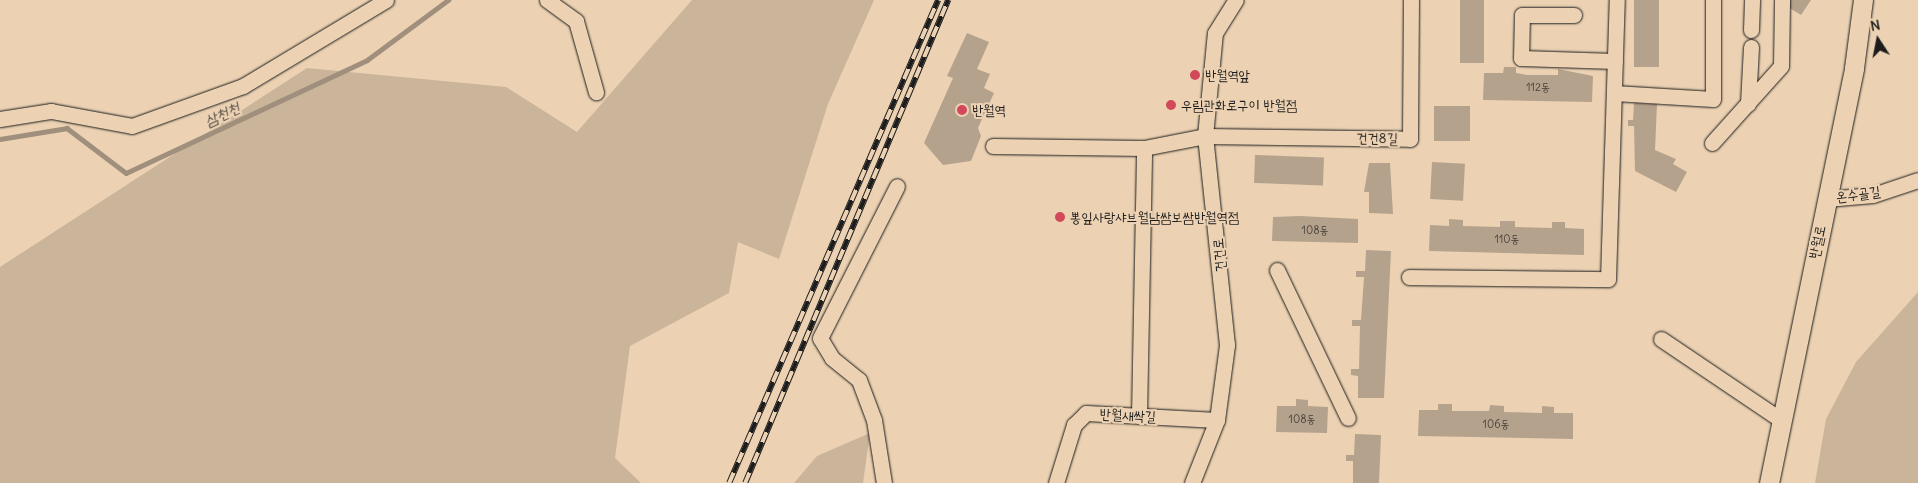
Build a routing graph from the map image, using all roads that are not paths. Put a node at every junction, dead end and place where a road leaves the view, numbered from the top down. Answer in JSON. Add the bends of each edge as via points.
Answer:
{"nodes":[{"id":1,"x":386,"y":0,"type":"edge"},
{"id":2,"x":547,"y":0,"type":"edge"},
{"id":3,"x":1236,"y":0,"type":"edge"},
{"id":4,"x":1411,"y":0,"type":"edge"},
{"id":5,"x":1617,"y":0,"type":"edge"},
{"id":6,"x":1713,"y":0,"type":"edge"},
{"id":7,"x":1752,"y":0,"type":"edge"},
{"id":8,"x":1782,"y":0,"type":"edge"},
{"id":9,"x":1863,"y":0,"type":"edge"},
{"id":10,"x":1574,"y":15,"type":"dead end"},
{"id":11,"x":1751,"y":30,"type":"dead end"},
{"id":12,"x":1751,"y":47,"type":"dead end"},
{"id":13,"x":1615,"y":61,"type":"junction"},
{"id":14,"x":596,"y":92,"type":"dead end"},
{"id":15,"x":1614,"y":93,"type":"junction"},
{"id":16,"x":1748,"y":104,"type":"junction"},
{"id":17,"x":0,"y":119,"type":"edge"},
{"id":18,"x":1205,"y":136,"type":"junction"},
{"id":19,"x":1712,"y":144,"type":"dead end"},
{"id":20,"x":993,"y":146,"type":"dead end"},
{"id":21,"x":1144,"y":148,"type":"junction"},
{"id":22,"x":1918,"y":180,"type":"edge"},
{"id":23,"x":897,"y":186,"type":"dead end"},
{"id":24,"x":1826,"y":199,"type":"junction"},
{"id":25,"x":1277,"y":270,"type":"dead end"},
{"id":26,"x":1409,"y":277,"type":"dead end"},
{"id":27,"x":1661,"y":339,"type":"dead end"},
{"id":28,"x":1139,"y":416,"type":"junction"},
{"id":29,"x":1348,"y":418,"type":"dead end"},
{"id":30,"x":1217,"y":420,"type":"junction"},
{"id":31,"x":1781,"y":420,"type":"junction"},
{"id":32,"x":884,"y":483,"type":"edge"},
{"id":33,"x":1056,"y":483,"type":"edge"},
{"id":34,"x":1192,"y":483,"type":"edge"},
{"id":35,"x":1769,"y":483,"type":"edge"}],
"edges":[{"from":1,"to":17,"type":"street","via":[[243,86],[132,126],[51,111]]},
{"from":2,"to":14,"type":"street","via":[[576,21]]},
{"from":3,"to":18,"type":"street","name":"건건로","via":[[1215,33]]},
{"from":4,"to":18,"type":"street","name":"건건8길","via":[[1410,139]]},
{"from":5,"to":13,"type":"street"},
{"from":6,"to":15,"type":"street","via":[[1713,99]]},
{"from":7,"to":11,"type":"street"},
{"from":8,"to":16,"type":"street","via":[[1781,66]]},
{"from":9,"to":24,"type":"main road","name":"반월로","via":[[1854,68]]},
{"from":10,"to":13,"type":"street","via":[[1522,15],[1521,58]]},
{"from":12,"to":16,"type":"street"},
{"from":13,"to":15,"type":"street"},
{"from":15,"to":26,"type":"street","via":[[1608,279]]},
{"from":16,"to":19,"type":"street"},
{"from":18,"to":21,"type":"street"},
{"from":18,"to":30,"type":"street","name":"건건로","via":[[1227,345]]},
{"from":20,"to":21,"type":"street"},
{"from":21,"to":28,"type":"street"},
{"from":22,"to":24,"type":"street","name":"온수골길","via":[[1873,195]]},
{"from":23,"to":32,"type":"street","via":[[820,338],[832,358],[859,380],[874,420]]},
{"from":24,"to":31,"type":"main road","name":"반월로"},
{"from":25,"to":29,"type":"street"},
{"from":27,"to":31,"type":"street"},
{"from":28,"to":30,"type":"street","name":"반월새싹길"},
{"from":28,"to":33,"type":"street","name":"반월새싹길","via":[[1086,413],[1074,425]]},
{"from":30,"to":34,"type":"street","name":"건건로"},
{"from":31,"to":35,"type":"main road","name":"반월로"}]}
